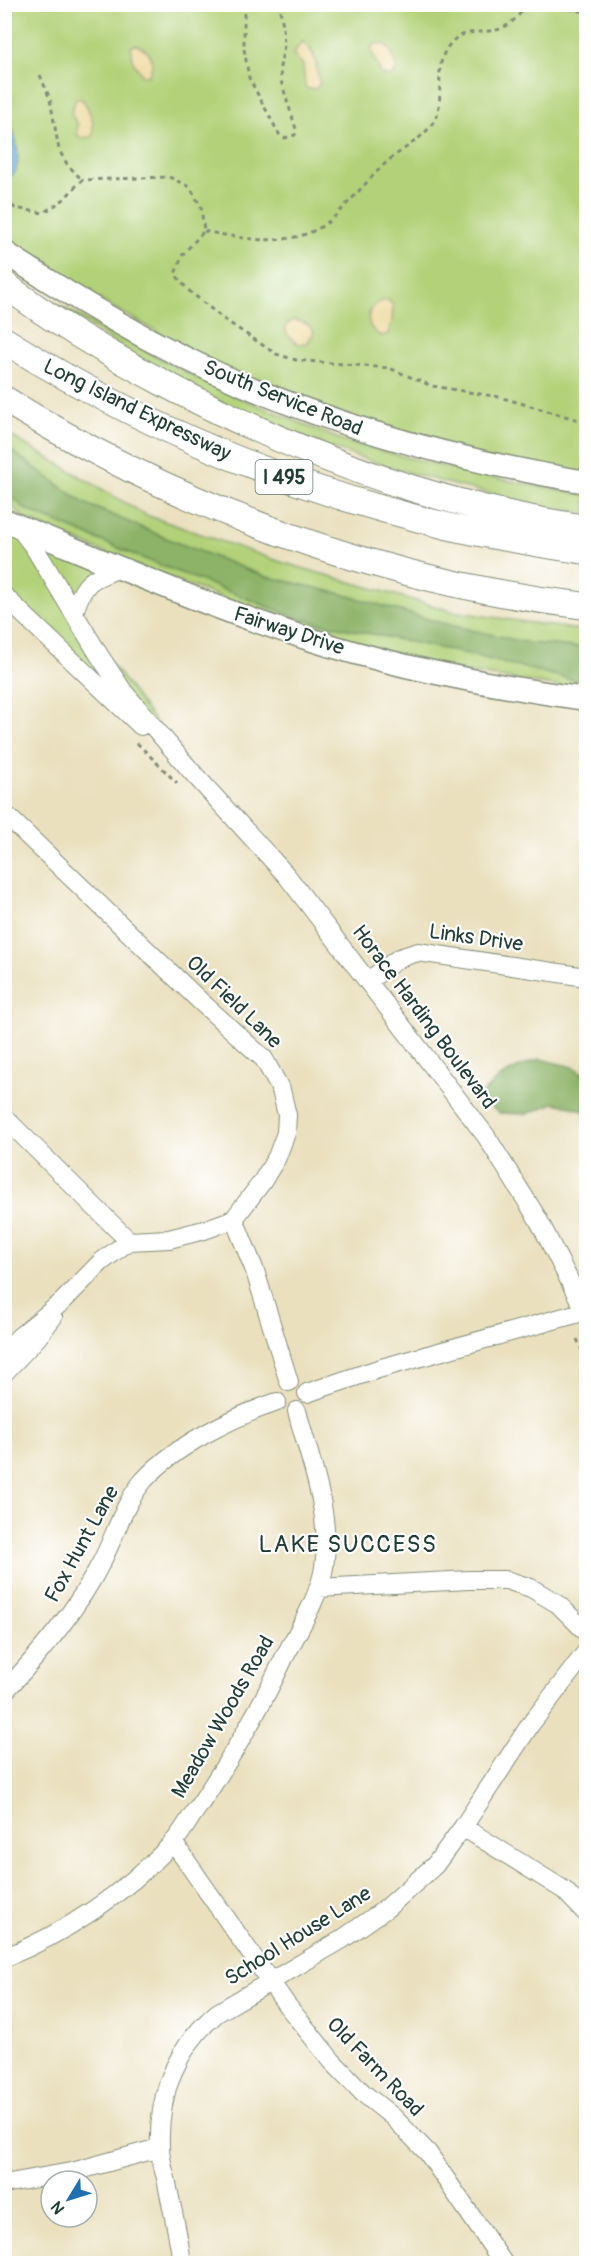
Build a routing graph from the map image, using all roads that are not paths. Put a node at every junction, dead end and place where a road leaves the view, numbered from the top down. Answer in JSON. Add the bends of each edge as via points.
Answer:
{"nodes":[{"id":1,"x":4,"y":252,"type":"edge"},
{"id":2,"x":4,"y":284,"type":"edge"},
{"id":3,"x":4,"y":340,"type":"edge"},
{"id":4,"x":4,"y":399,"type":"edge"},
{"id":5,"x":586,"y":482,"type":"edge"},
{"id":6,"x":9,"y":519,"type":"edge"},
{"id":7,"x":586,"y":528,"type":"edge"},
{"id":8,"x":586,"y":551,"type":"edge"},
{"id":9,"x":121,"y":568,"type":"junction"},
{"id":10,"x":4,"y":596,"type":"edge"},
{"id":11,"x":586,"y":606,"type":"edge"},
{"id":12,"x":74,"y":613,"type":"junction"},
{"id":13,"x":586,"y":699,"type":"edge"},
{"id":14,"x":192,"y":772,"type":"junction"},
{"id":15,"x":4,"y":813,"type":"edge"},
{"id":16,"x":586,"y":977,"type":"edge"},
{"id":17,"x":368,"y":981,"type":"junction"},
{"id":18,"x":4,"y":1117,"type":"edge"},
{"id":19,"x":234,"y":1219,"type":"junction"},
{"id":20,"x":129,"y":1241,"type":"junction"},
{"id":21,"x":62,"y":1302,"type":"junction"},
{"id":22,"x":586,"y":1312,"type":"edge"},
{"id":23,"x":4,"y":1353,"type":"edge"},
{"id":24,"x":4,"y":1373,"type":"edge"},
{"id":25,"x":289,"y":1382,"type":"junction"},
{"id":26,"x":307,"y":1393,"type":"junction"},
{"id":27,"x":277,"y":1402,"type":"junction"},
{"id":28,"x":297,"y":1411,"type":"junction"},
{"id":29,"x":318,"y":1588,"type":"junction"},
{"id":30,"x":586,"y":1632,"type":"edge"},
{"id":31,"x":586,"y":1652,"type":"edge"},
{"id":32,"x":4,"y":1692,"type":"edge"},
{"id":33,"x":463,"y":1827,"type":"junction"},
{"id":34,"x":173,"y":1842,"type":"junction"},
{"id":35,"x":586,"y":1913,"type":"edge"},
{"id":36,"x":4,"y":1958,"type":"edge"},
{"id":37,"x":271,"y":1981,"type":"junction"},
{"id":38,"x":159,"y":2148,"type":"junction"},
{"id":39,"x":4,"y":2184,"type":"edge"},
{"id":40,"x":182,"y":2264,"type":"edge"},
{"id":41,"x":504,"y":2264,"type":"edge"}],
"edges":[{"from":1,"to":5,"type":"main road","name":"South Service Road","via":[[153,342],[261,392],[425,448]]},
{"from":2,"to":7,"type":"highway","via":[[112,355],[277,438],[439,496]]},
{"from":3,"to":8,"type":"highway","name":"Long Island Expressway","number":"I 495","via":[[138,415],[299,483],[468,531]]},
{"from":4,"to":11,"type":"highway","number":"I 495","via":[[136,472],[297,538],[421,575]]},
{"from":6,"to":9,"type":"main road","name":"Fairway Drive"},
{"from":6,"to":12,"type":"street","name":"Horace Harding Boulevard","via":[[34,547]]},
{"from":9,"to":12,"type":"street","via":[[85,585]]},
{"from":9,"to":13,"type":"main road","name":"Fairway Drive","via":[[252,620],[363,655],[478,683]]},
{"from":10,"to":14,"type":"street","name":"Horace Harding Boulevard"},
{"from":12,"to":14,"type":"street","name":"Horace Harding Boulevard","via":[[123,691]]},
{"from":14,"to":17,"type":"street","name":"Horace Harding Boulevard","via":[[286,876]]},
{"from":15,"to":19,"type":"street","name":"Old Field Lane","via":[[270,1067],[286,1102],[286,1133],[270,1170]]},
{"from":16,"to":17,"type":"street","name":"Links Drive","via":[[412,952]]},
{"from":17,"to":22,"type":"street","name":"Horace Harding Boulevard","via":[[486,1136],[538,1219]]},
{"from":18,"to":20,"type":"street"},
{"from":19,"to":20,"type":"street","via":[[169,1239]]},
{"from":19,"to":25,"type":"street","via":[[255,1271]]},
{"from":20,"to":21,"type":"street","via":[[101,1262]]},
{"from":21,"to":23,"type":"street"},
{"from":21,"to":24,"type":"street","via":[[44,1330]]},
{"from":22,"to":26,"type":"street"},
{"from":25,"to":26,"type":"street","via":[[302,1385]]},
{"from":25,"to":27,"type":"street","via":[[277,1391]]},
{"from":26,"to":28,"type":"street","via":[[304,1406]]},
{"from":27,"to":28,"type":"street","via":[[287,1412]]},
{"from":27,"to":32,"type":"street","name":"Fox Hunt Lane","via":[[199,1439],[145,1479],[130,1500],[102,1562],[67,1618]]},
{"from":28,"to":29,"type":"street","name":"Meadow Woods Road","via":[[323,1512],[326,1539]]},
{"from":29,"to":30,"type":"street","via":[[506,1581],[545,1595]]},
{"from":29,"to":34,"type":"street","name":"Meadow Woods Road","via":[[275,1678],[212,1787]]},
{"from":31,"to":33,"type":"street","name":"School House Lane","via":[[530,1725]]},
{"from":33,"to":35,"type":"street","via":[[564,1890]]},
{"from":33,"to":37,"type":"street","name":"School House Lane","via":[[435,1865],[387,1908]]},
{"from":34,"to":36,"type":"street","name":"Meadow Woods Road","via":[[111,1898],[39,1943]]},
{"from":34,"to":37,"type":"street","name":"Old Farm Road"},
{"from":37,"to":38,"type":"street","name":"School House Lane","via":[[217,2013],[186,2045],[163,2097]]},
{"from":37,"to":41,"type":"street","name":"Old Farm Road","via":[[332,2061],[428,2153]]},
{"from":38,"to":39,"type":"street"},
{"from":38,"to":40,"type":"street","name":"School House Lane"}]}
